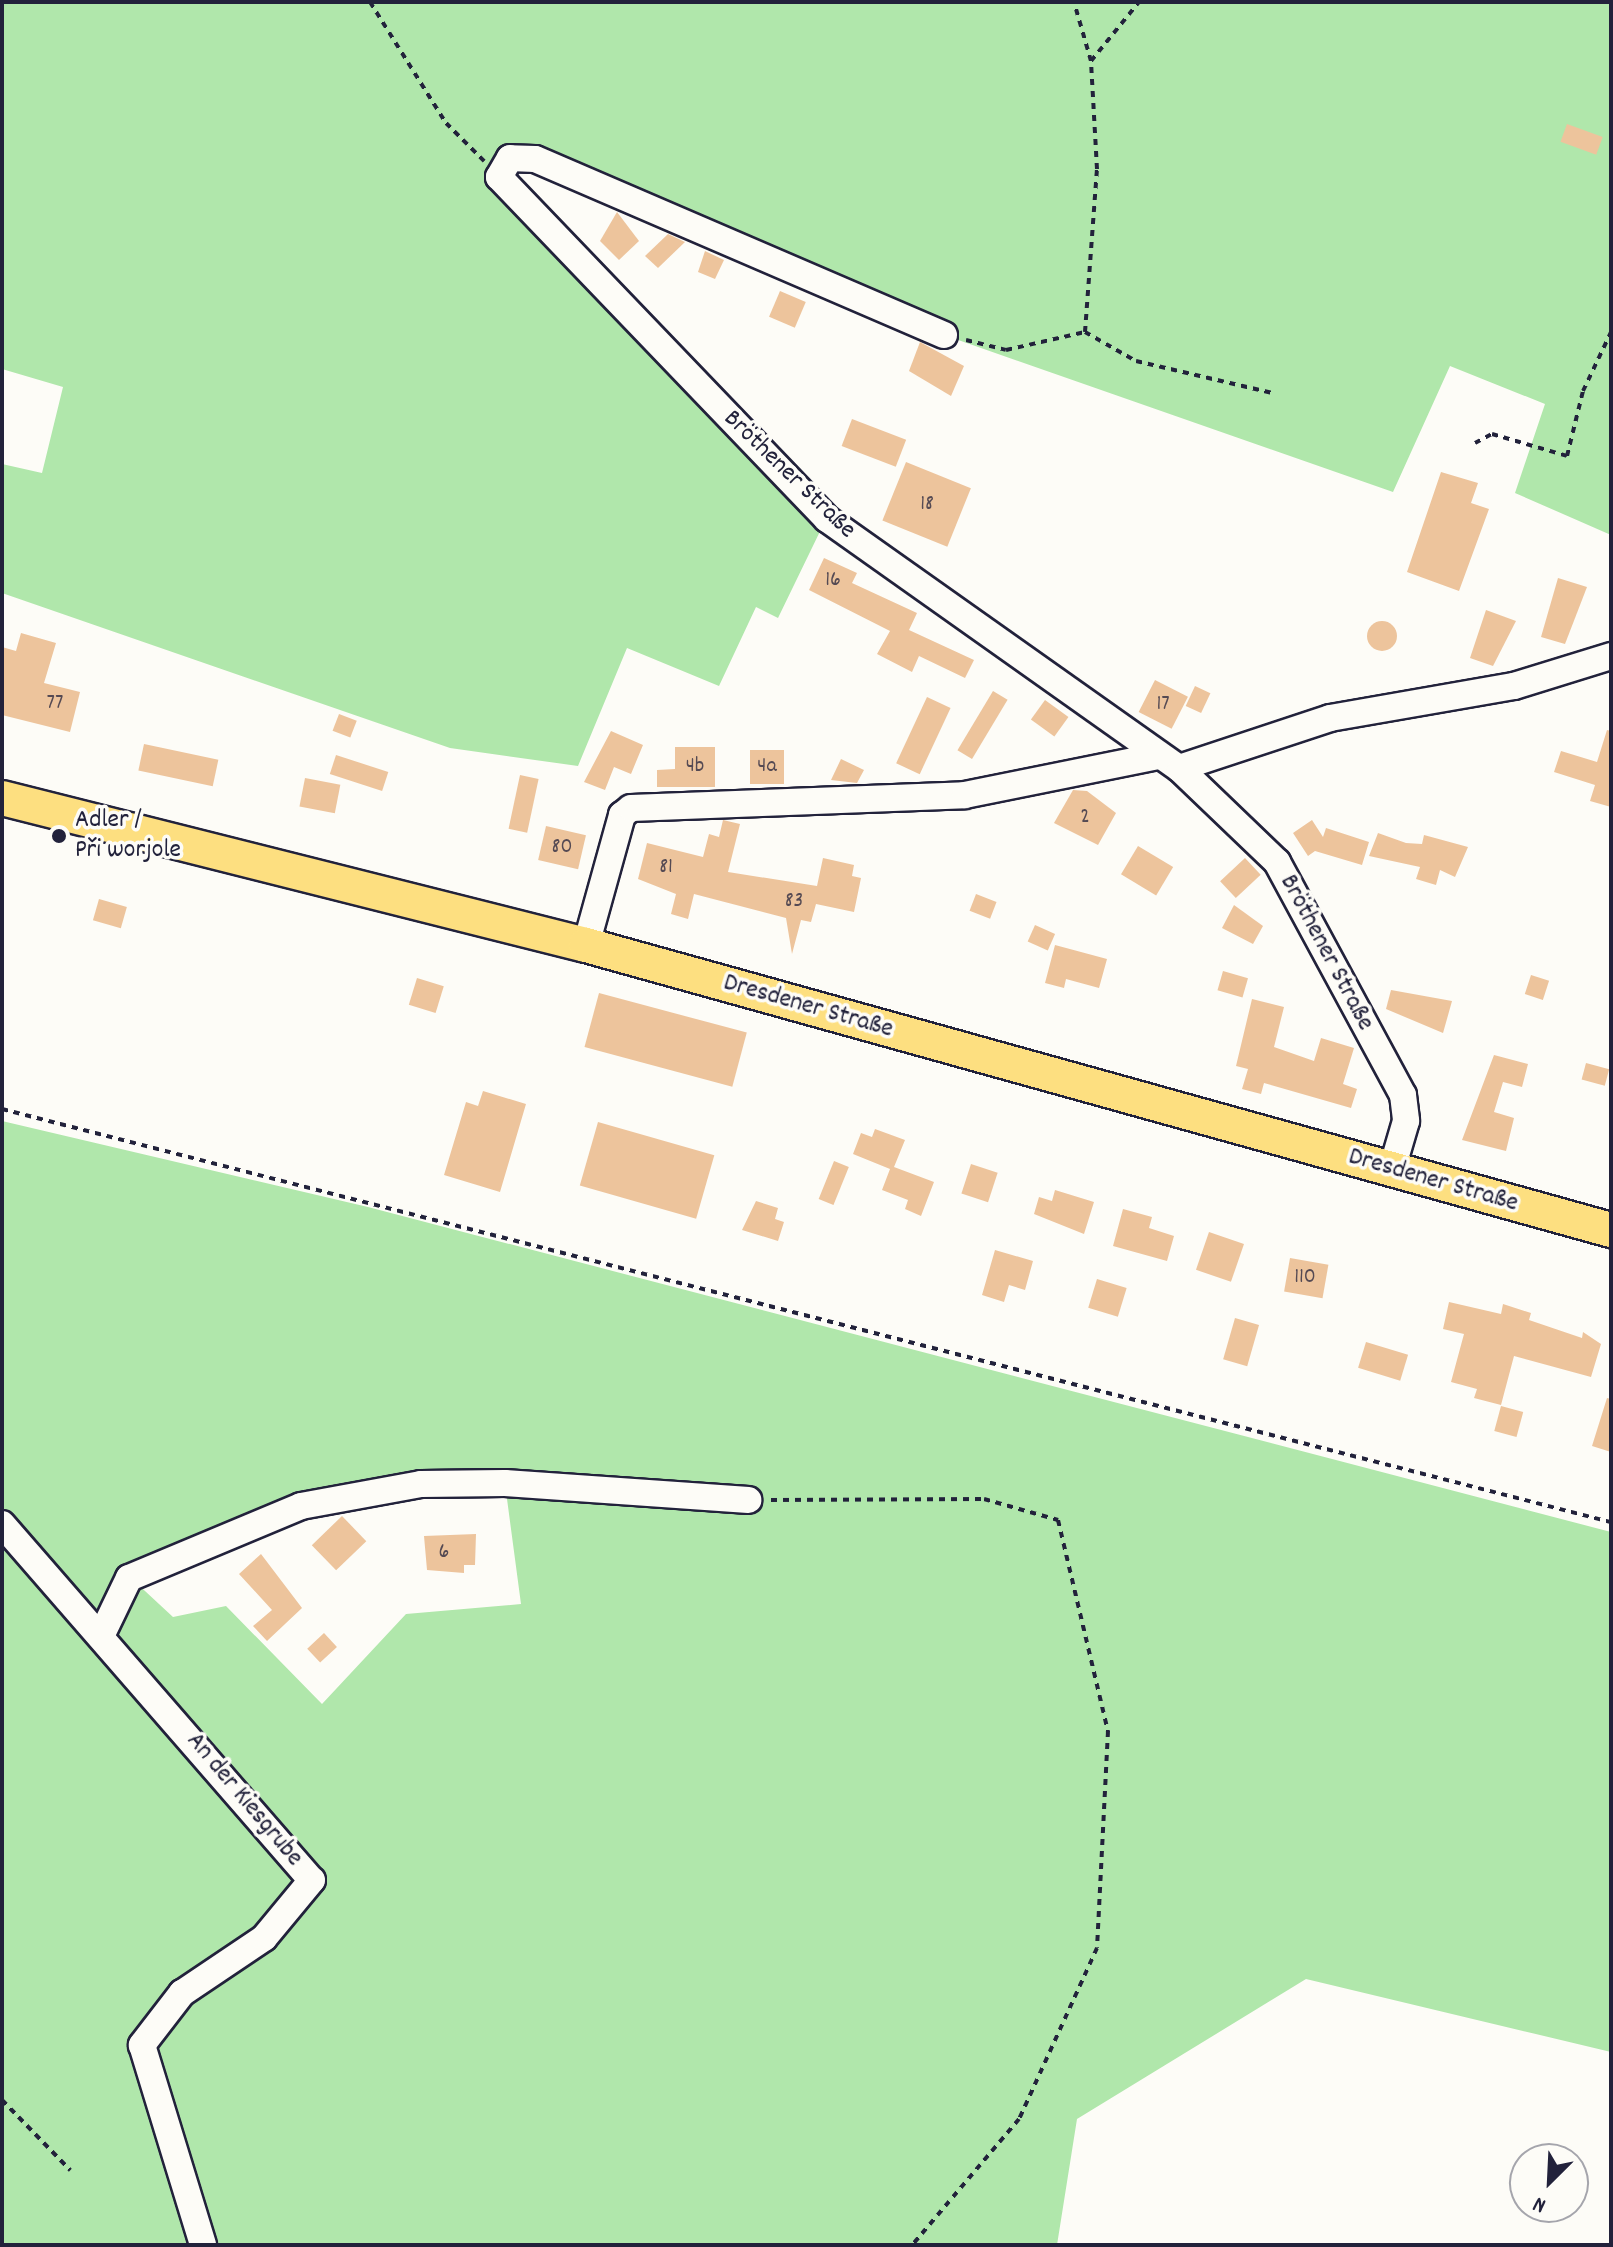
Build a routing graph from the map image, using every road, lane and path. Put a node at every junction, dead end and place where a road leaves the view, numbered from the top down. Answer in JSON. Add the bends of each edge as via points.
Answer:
{"nodes":[{"id":1,"x":370,"y":2,"type":"edge"},
{"id":2,"x":1074,"y":2,"type":"edge"},
{"id":3,"x":1139,"y":2,"type":"edge"},
{"id":4,"x":1091,"y":61,"type":"junction"},
{"id":5,"x":499,"y":177,"type":"junction"},
{"id":6,"x":1085,"y":332,"type":"junction"},
{"id":7,"x":1611,"y":332,"type":"edge"},
{"id":8,"x":944,"y":335,"type":"joint"},
{"id":9,"x":1272,"y":393,"type":"dead end"},
{"id":10,"x":1475,"y":443,"type":"dead end"},
{"id":11,"x":1611,"y":656,"type":"edge"},
{"id":12,"x":1169,"y":762,"type":"junction"},
{"id":13,"x":2,"y":798,"type":"edge"},
{"id":14,"x":586,"y":945,"type":"junction"},
{"id":15,"x":2,"y":1109,"type":"edge"},
{"id":16,"x":1392,"y":1169,"type":"junction"},
{"id":17,"x":1611,"y":1230,"type":"edge"},
{"id":18,"x":748,"y":1500,"type":"joint"},
{"id":19,"x":1611,"y":1522,"type":"edge"},
{"id":20,"x":2,"y":1524,"type":"edge"},
{"id":21,"x":102,"y":1634,"type":"junction"},
{"id":22,"x":2,"y":2100,"type":"edge"},
{"id":23,"x":70,"y":2170,"type":"dead end"},
{"id":24,"x":203,"y":2245,"type":"edge"},
{"id":25,"x":912,"y":2245,"type":"edge"}],
"edges":[{"from":1,"to":5,"type":"path","via":[[446,123]]},
{"from":2,"to":4,"type":"path"},
{"from":3,"to":4,"type":"path"},
{"from":4,"to":6,"type":"path","via":[[1097,169]]},
{"from":5,"to":8,"type":"street","via":[[510,158],[535,159]]},
{"from":5,"to":12,"type":"street","name":"Bröthener Straße","via":[[827,519]]},
{"from":6,"to":8,"type":"path","via":[[1006,350]]},
{"from":6,"to":9,"type":"path","via":[[1136,361]]},
{"from":7,"to":10,"type":"path","via":[[1583,391],[1567,456],[1492,434]]},
{"from":11,"to":12,"type":"street","via":[[1514,686],[1330,718]]},
{"from":12,"to":14,"type":"street","via":[[965,795],[631,808],[622,815]]},
{"from":12,"to":16,"type":"street","name":"Bröthener Straße","via":[[1277,862],[1403,1095],[1406,1121]]},
{"from":13,"to":14,"type":"main road","name":"Dresdener Straße"},
{"from":14,"to":16,"type":"main road","name":"Dresdener Straße"},
{"from":15,"to":19,"type":"path"},
{"from":16,"to":17,"type":"main road","name":"Dresdener Straße"},
{"from":18,"to":21,"type":"street","via":[[505,1483],[421,1484],[301,1506],[129,1578]]},
{"from":18,"to":25,"type":"path","via":[[984,1499],[1058,1520],[1108,1731],[1097,1948],[1019,2119]]},
{"from":20,"to":21,"type":"street","name":"An der Kiesgrube"},
{"from":21,"to":24,"type":"street","name":"An der Kiesgrube","via":[[312,1880],[264,1938],[182,1993],[142,2045]]},
{"from":22,"to":23,"type":"path"}]}
